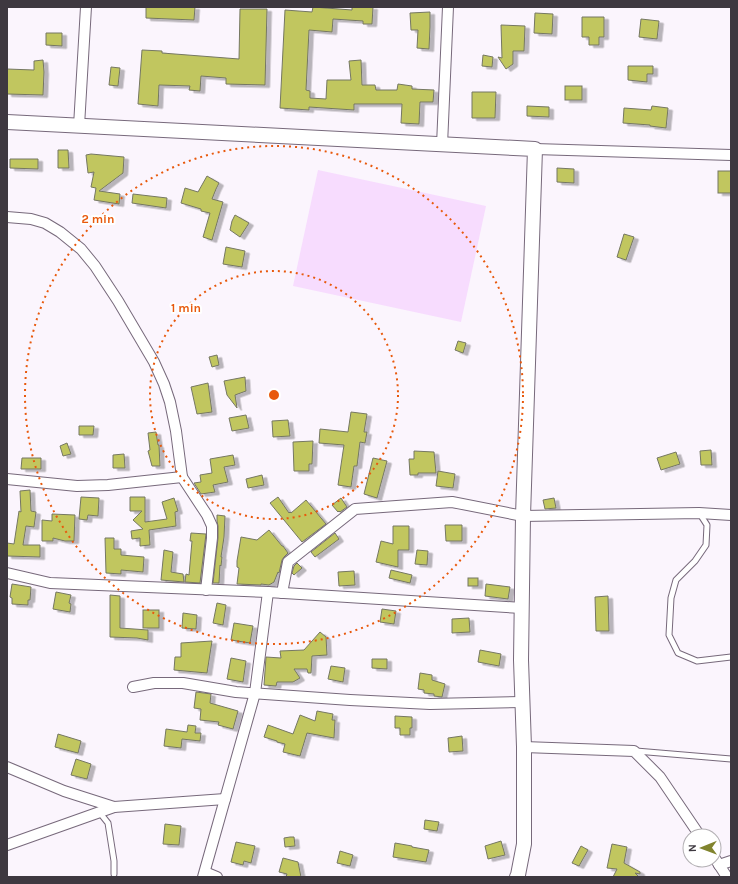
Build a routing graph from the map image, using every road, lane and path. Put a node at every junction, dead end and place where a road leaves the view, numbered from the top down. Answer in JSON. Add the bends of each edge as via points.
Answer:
{"nodes":[{"id":1,"x":86,"y":7,"type":"edge"},
{"id":2,"x":448,"y":7,"type":"edge"},
{"id":3,"x":7,"y":122,"type":"edge"},
{"id":4,"x":79,"y":126,"type":"junction"},
{"id":5,"x":442,"y":145,"type":"junction"},
{"id":6,"x":535,"y":149,"type":"junction"},
{"id":7,"x":731,"y":155,"type":"edge"},
{"id":8,"x":7,"y":217,"type":"edge"},
{"id":9,"x":182,"y":477,"type":"junction"},
{"id":10,"x":7,"y":479,"type":"edge"},
{"id":11,"x":699,"y":513,"type":"junction"},
{"id":12,"x":731,"y":515,"type":"edge"},
{"id":13,"x":523,"y":516,"type":"junction"},
{"id":14,"x":7,"y":573,"type":"edge"},
{"id":15,"x":206,"y":590,"type":"junction"},
{"id":16,"x":268,"y":592,"type":"junction"},
{"id":17,"x":282,"y":593,"type":"junction"},
{"id":18,"x":522,"y":608,"type":"junction"},
{"id":19,"x":731,"y":657,"type":"edge"},
{"id":20,"x":133,"y":687,"type":"dead end"},
{"id":21,"x":255,"y":693,"type":"junction"},
{"id":22,"x":522,"y":702,"type":"junction"},
{"id":23,"x":524,"y":747,"type":"junction"},
{"id":24,"x":634,"y":751,"type":"junction"},
{"id":25,"x":731,"y":759,"type":"edge"},
{"id":26,"x":7,"y":767,"type":"edge"},
{"id":27,"x":225,"y":799,"type":"junction"},
{"id":28,"x":114,"y":808,"type":"junction"},
{"id":29,"x":100,"y":813,"type":"junction"},
{"id":30,"x":695,"y":828,"type":"edge"},
{"id":31,"x":7,"y":845,"type":"edge"},
{"id":32,"x":721,"y":868,"type":"edge"},
{"id":33,"x":114,"y":874,"type":"dead end"},
{"id":34,"x":204,"y":875,"type":"edge"},
{"id":35,"x":217,"y":877,"type":"edge"},
{"id":36,"x":517,"y":877,"type":"edge"},
{"id":37,"x":727,"y":877,"type":"edge"}],
"edges":[{"from":1,"to":4,"type":"street"},
{"from":2,"to":5,"type":"street"},
{"from":3,"to":4,"type":"street"},
{"from":4,"to":5,"type":"street"},
{"from":5,"to":6,"type":"street"},
{"from":6,"to":7,"type":"street"},
{"from":6,"to":13,"type":"street"},
{"from":8,"to":9,"type":"street","via":[[45,223],[81,249],[95,266],[154,362],[164,384],[176,431]]},
{"from":9,"to":10,"type":"street","via":[[77,486]]},
{"from":9,"to":15,"type":"street","via":[[212,526]]},
{"from":11,"to":12,"type":"street"},
{"from":11,"to":13,"type":"street"},
{"from":11,"to":19,"type":"lane","via":[[707,525],[706,545],[695,561],[676,580],[671,598],[669,636],[678,653],[697,661]]},
{"from":13,"to":17,"type":"street","via":[[452,502],[355,509],[288,562]]},
{"from":13,"to":18,"type":"street"},
{"from":14,"to":15,"type":"street","via":[[50,583]]},
{"from":15,"to":16,"type":"street"},
{"from":16,"to":17,"type":"street"},
{"from":16,"to":21,"type":"street"},
{"from":17,"to":18,"type":"street"},
{"from":18,"to":22,"type":"street"},
{"from":20,"to":21,"type":"street","via":[[154,683],[183,683]]},
{"from":21,"to":22,"type":"street","via":[[430,704]]},
{"from":21,"to":27,"type":"street"},
{"from":22,"to":23,"type":"street"},
{"from":23,"to":24,"type":"street"},
{"from":23,"to":36,"type":"street","via":[[524,844]]},
{"from":24,"to":25,"type":"lane"},
{"from":24,"to":30,"type":"street","via":[[660,777]]},
{"from":26,"to":28,"type":"street","via":[[64,791]]},
{"from":27,"to":28,"type":"street"},
{"from":27,"to":34,"type":"street"},
{"from":28,"to":29,"type":"street"},
{"from":29,"to":31,"type":"street"},
{"from":29,"to":33,"type":"lane","via":[[108,823]]},
{"from":32,"to":37,"type":"street"},
{"from":34,"to":35,"type":"street"}]}
